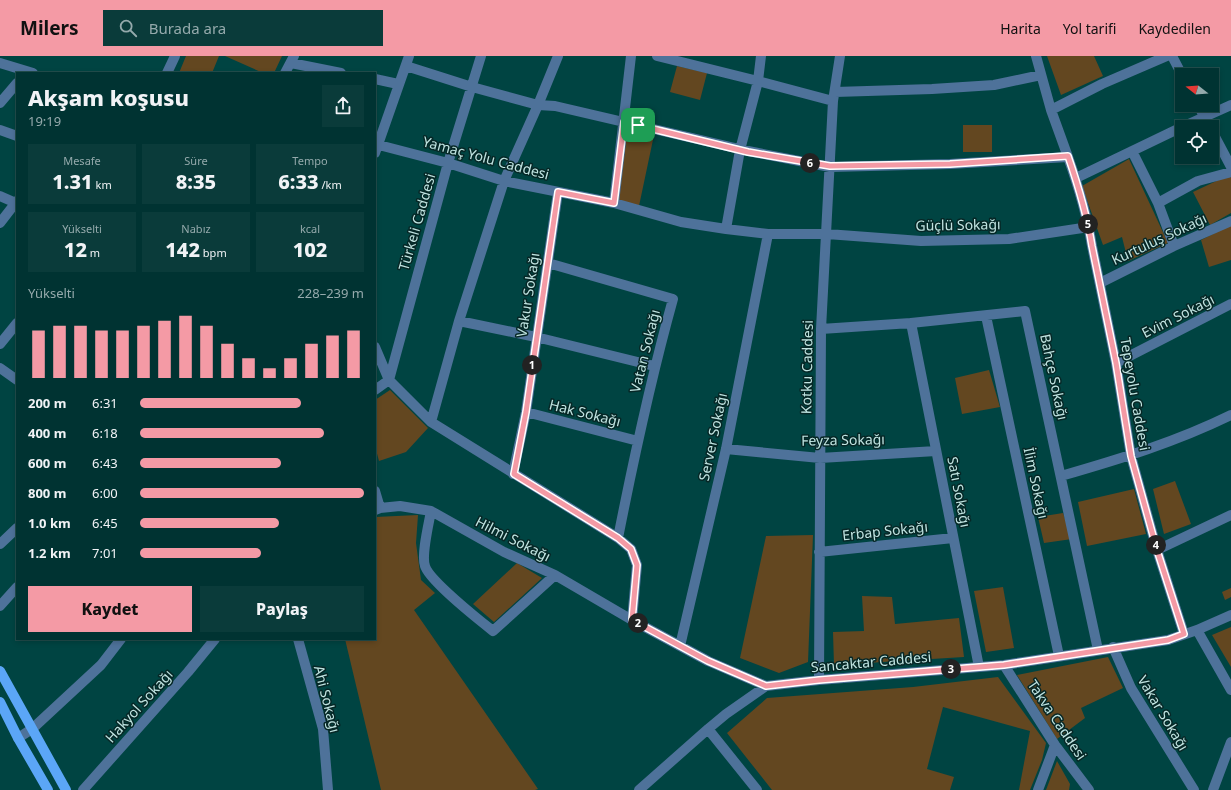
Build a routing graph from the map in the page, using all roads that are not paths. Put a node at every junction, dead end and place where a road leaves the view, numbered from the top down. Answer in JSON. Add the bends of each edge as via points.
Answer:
{"nodes":[{"id":1,"x":175,"y":56,"type":"edge"},
{"id":2,"x":482,"y":56,"type":"edge"},
{"id":3,"x":558,"y":56,"type":"edge"},
{"id":4,"x":631,"y":56,"type":"edge"},
{"id":5,"x":657,"y":56,"type":"edge"},
{"id":6,"x":761,"y":56,"type":"edge"},
{"id":7,"x":840,"y":56,"type":"edge"},
{"id":8,"x":1036,"y":56,"type":"edge"},
{"id":9,"x":1167,"y":56,"type":"edge"},
{"id":10,"x":1172,"y":56,"type":"edge"},
{"id":11,"x":292,"y":60,"type":"edge"},
{"id":12,"x":408,"y":61,"type":"edge"},
{"id":13,"x":0,"y":63,"type":"edge"},
{"id":14,"x":1178,"y":68,"type":"edge"},
{"id":15,"x":29,"y":72,"type":"edge"},
{"id":16,"x":168,"y":72,"type":"edge"},
{"id":17,"x":286,"y":72,"type":"edge"},
{"id":18,"x":337,"y":72,"type":"edge"},
{"id":19,"x":1041,"y":75,"type":"junction"},
{"id":20,"x":376,"y":79,"type":"edge"},
{"id":21,"x":758,"y":81,"type":"junction"},
{"id":22,"x":16,"y":84,"type":"edge"},
{"id":23,"x":398,"y":84,"type":"junction"},
{"id":24,"x":472,"y":87,"type":"junction"},
{"id":25,"x":834,"y":96,"type":"junction"},
{"id":26,"x":0,"y":103,"type":"edge"},
{"id":27,"x":538,"y":105,"type":"junction"},
{"id":28,"x":1231,"y":105,"type":"edge"},
{"id":29,"x":1051,"y":110,"type":"junction"},
{"id":30,"x":1202,"y":112,"type":"edge"},
{"id":31,"x":1204,"y":116,"type":"junction"},
{"id":32,"x":1196,"y":120,"type":"edge"},
{"id":33,"x":1206,"y":120,"type":"edge"},
{"id":34,"x":624,"y":122,"type":"junction"},
{"id":35,"x":0,"y":130,"type":"edge"},
{"id":36,"x":1175,"y":130,"type":"edge"},
{"id":37,"x":16,"y":136,"type":"edge"},
{"id":38,"x":1219,"y":144,"type":"edge"},
{"id":39,"x":376,"y":147,"type":"edge"},
{"id":40,"x":740,"y":150,"type":"junction"},
{"id":41,"x":1132,"y":151,"type":"junction"},
{"id":42,"x":1068,"y":156,"type":"junction"},
{"id":43,"x":448,"y":163,"type":"junction"},
{"id":44,"x":830,"y":166,"type":"junction"},
{"id":45,"x":1231,"y":167,"type":"edge"},
{"id":46,"x":1231,"y":172,"type":"edge"},
{"id":47,"x":1076,"y":178,"type":"junction"},
{"id":48,"x":504,"y":180,"type":"junction"},
{"id":49,"x":558,"y":192,"type":"junction"},
{"id":50,"x":0,"y":196,"type":"edge"},
{"id":51,"x":16,"y":202,"type":"edge"},
{"id":52,"x":16,"y":203,"type":"edge"},
{"id":53,"x":614,"y":203,"type":"junction"},
{"id":54,"x":1158,"y":203,"type":"junction"},
{"id":55,"x":1231,"y":221,"type":"edge"},
{"id":56,"x":0,"y":223,"type":"edge"},
{"id":57,"x":1089,"y":227,"type":"junction"},
{"id":58,"x":726,"y":229,"type":"junction"},
{"id":59,"x":768,"y":234,"type":"junction"},
{"id":60,"x":827,"y":234,"type":"junction"},
{"id":61,"x":1174,"y":246,"type":"junction"},
{"id":62,"x":548,"y":263,"type":"junction"},
{"id":63,"x":1100,"y":283,"type":"junction"},
{"id":64,"x":1231,"y":304,"type":"edge"},
{"id":65,"x":986,"y":316,"type":"junction"},
{"id":66,"x":459,"y":322,"type":"junction"},
{"id":67,"x":911,"y":323,"type":"junction"},
{"id":68,"x":16,"y":324,"type":"edge"},
{"id":69,"x":821,"y":329,"type":"junction"},
{"id":70,"x":536,"y":337,"type":"junction"},
{"id":71,"x":0,"y":344,"type":"edge"},
{"id":72,"x":376,"y":349,"type":"edge"},
{"id":73,"x":1116,"y":363,"type":"junction"},
{"id":74,"x":654,"y":366,"type":"junction"},
{"id":75,"x":0,"y":368,"type":"edge"},
{"id":76,"x":16,"y":379,"type":"edge"},
{"id":77,"x":389,"y":380,"type":"junction"},
{"id":78,"x":376,"y":389,"type":"edge"},
{"id":79,"x":526,"y":412,"type":"junction"},
{"id":80,"x":1231,"y":415,"type":"edge"},
{"id":81,"x":431,"y":422,"type":"junction"},
{"id":82,"x":638,"y":441,"type":"junction"},
{"id":83,"x":726,"y":449,"type":"junction"},
{"id":84,"x":936,"y":451,"type":"junction"},
{"id":85,"x":1131,"y":456,"type":"junction"},
{"id":86,"x":820,"y":458,"type":"junction"},
{"id":87,"x":514,"y":474,"type":"junction"},
{"id":88,"x":1061,"y":476,"type":"junction"},
{"id":89,"x":377,"y":509,"type":"edge"},
{"id":90,"x":431,"y":511,"type":"junction"},
{"id":91,"x":1231,"y":515,"type":"edge"},
{"id":92,"x":16,"y":529,"type":"edge"},
{"id":93,"x":618,"y":538,"type":"junction"},
{"id":94,"x":954,"y":538,"type":"junction"},
{"id":95,"x":0,"y":544,"type":"edge"},
{"id":96,"x":1157,"y":550,"type":"junction"},
{"id":97,"x":819,"y":552,"type":"junction"},
{"id":98,"x":555,"y":575,"type":"junction"},
{"id":99,"x":16,"y":588,"type":"edge"},
{"id":100,"x":0,"y":606,"type":"edge"},
{"id":101,"x":1231,"y":614,"type":"edge"},
{"id":102,"x":632,"y":620,"type":"junction"},
{"id":103,"x":1197,"y":630,"type":"junction"},
{"id":104,"x":1184,"y":634,"type":"junction"},
{"id":105,"x":120,"y":640,"type":"edge"},
{"id":106,"x":214,"y":640,"type":"edge"},
{"id":107,"x":298,"y":640,"type":"edge"},
{"id":108,"x":680,"y":646,"type":"junction"},
{"id":109,"x":1113,"y":647,"type":"junction"},
{"id":110,"x":1098,"y":650,"type":"junction"},
{"id":111,"x":1059,"y":656,"type":"junction"},
{"id":112,"x":1004,"y":665,"type":"junction"},
{"id":113,"x":979,"y":667,"type":"junction"},
{"id":114,"x":0,"y":671,"type":"edge"},
{"id":115,"x":819,"y":680,"type":"junction"},
{"id":116,"x":766,"y":686,"type":"junction"},
{"id":117,"x":1231,"y":690,"type":"edge"},
{"id":118,"x":0,"y":702,"type":"edge"},
{"id":119,"x":32,"y":729,"type":"junction"},
{"id":120,"x":708,"y":729,"type":"junction"},
{"id":121,"x":18,"y":738,"type":"junction"},
{"id":122,"x":1231,"y":742,"type":"edge"},
{"id":123,"x":1055,"y":745,"type":"junction"},
{"id":124,"x":754,"y":789,"type":"edge"},
{"id":125,"x":48,"y":790,"type":"edge"},
{"id":126,"x":66,"y":790,"type":"edge"},
{"id":127,"x":83,"y":790,"type":"edge"},
{"id":128,"x":328,"y":790,"type":"edge"},
{"id":129,"x":639,"y":790,"type":"edge"},
{"id":130,"x":1038,"y":790,"type":"edge"},
{"id":131,"x":1089,"y":790,"type":"edge"},
{"id":132,"x":1194,"y":790,"type":"edge"},
{"id":133,"x":1213,"y":790,"type":"edge"}],
"edges":[{"from":1,"to":16,"type":"street"},
{"from":2,"to":24,"type":"street","name":"Türkeli Caddesi"},
{"from":3,"to":27,"type":"street"},
{"from":4,"to":34,"type":"street"},
{"from":5,"to":21,"type":"street"},
{"from":6,"to":21,"type":"street"},
{"from":7,"to":25,"type":"street","name":"Kotku Caddesi"},
{"from":8,"to":19,"type":"street","name":"Tepeyolu Caddesi"},
{"from":9,"to":29,"type":"street","via":[[1102,84]]},
{"from":10,"to":14,"type":"street"},
{"from":11,"to":17,"type":"street"},
{"from":11,"to":18,"type":"street"},
{"from":12,"to":23,"type":"street"},
{"from":12,"to":24,"type":"street"},
{"from":13,"to":15,"type":"street"},
{"from":19,"to":25,"type":"street","via":[[994,85]]},
{"from":19,"to":29,"type":"street","name":"Tepeyolu Caddesi"},
{"from":20,"to":23,"type":"street"},
{"from":21,"to":25,"type":"street"},
{"from":21,"to":40,"type":"street"},
{"from":22,"to":26,"type":"street"},
{"from":23,"to":39,"type":"street"},
{"from":24,"to":27,"type":"street"},
{"from":24,"to":43,"type":"street","name":"Türkeli Caddesi"},
{"from":25,"to":44,"type":"street","name":"Kotku Caddesi"},
{"from":27,"to":34,"type":"street","via":[[555,106]]},
{"from":27,"to":48,"type":"street"},
{"from":28,"to":31,"type":"street"},
{"from":29,"to":42,"type":"street","name":"Tepeyolu Caddesi"},
{"from":30,"to":31,"type":"street"},
{"from":31,"to":32,"type":"street"},
{"from":31,"to":33,"type":"street"},
{"from":34,"to":40,"type":"street"},
{"from":34,"to":53,"type":"street"},
{"from":35,"to":37,"type":"street"},
{"from":36,"to":41,"type":"street"},
{"from":38,"to":45,"type":"street"},
{"from":39,"to":43,"type":"street","name":"Yamaç Yolu Caddesi"},
{"from":40,"to":44,"type":"street"},
{"from":40,"to":58,"type":"street"},
{"from":41,"to":47,"type":"street"},
{"from":41,"to":54,"type":"street"},
{"from":42,"to":44,"type":"street","via":[[950,164]]},
{"from":42,"to":47,"type":"street","name":"Tepeyolu Caddesi"},
{"from":43,"to":48,"type":"street","name":"Yamaç Yolu Caddesi"},
{"from":43,"to":77,"type":"street","name":"Türkeli Caddesi"},
{"from":44,"to":60,"type":"street","name":"Kotku Caddesi"},
{"from":46,"to":54,"type":"street","via":[[1198,181]]},
{"from":47,"to":57,"type":"street","name":"Tepeyolu Caddesi"},
{"from":48,"to":49,"type":"street","name":"Yamaç Yolu Caddesi"},
{"from":48,"to":66,"type":"street"},
{"from":49,"to":53,"type":"street","name":"Yamaç Yolu Caddesi"},
{"from":49,"to":62,"type":"street","name":"Vakur Sokağı"},
{"from":50,"to":51,"type":"street"},
{"from":52,"to":56,"type":"street"},
{"from":53,"to":58,"type":"street","name":"Yamaç Yolu Caddesi","via":[[681,222]]},
{"from":54,"to":61,"type":"street"},
{"from":55,"to":61,"type":"street","name":"Kurtuluş Sokağı"},
{"from":57,"to":60,"type":"street","name":"Güçlü Sokağı","via":[[1009,239],[921,241]]},
{"from":57,"to":63,"type":"street","name":"Tepeyolu Caddesi"},
{"from":58,"to":59,"type":"street","name":"Yamaç Yolu Caddesi"},
{"from":59,"to":60,"type":"street","name":"Yamaç Yolu Caddesi"},
{"from":59,"to":83,"type":"street","name":"Server Sokağı"},
{"from":60,"to":69,"type":"street","name":"Kotku Caddesi"},
{"from":61,"to":63,"type":"street","name":"Kurtuluş Sokağı"},
{"from":62,"to":70,"type":"street","name":"Vakur Sokağı"},
{"from":62,"to":74,"type":"street","name":"Vatan Sokağı","via":[[673,298]]},
{"from":63,"to":73,"type":"street","name":"Tepeyolu Caddesi"},
{"from":64,"to":73,"type":"street","name":"Evim Sokağı"},
{"from":65,"to":67,"type":"street","name":"Bahçe Sokağı"},
{"from":65,"to":88,"type":"street","name":"Bahçe Sokağı","via":[[1025,311]]},
{"from":65,"to":111,"type":"street","name":"İlim Sokağı"},
{"from":66,"to":70,"type":"street"},
{"from":66,"to":81,"type":"street"},
{"from":67,"to":69,"type":"street","name":"Bahçe Sokağı"},
{"from":67,"to":84,"type":"street","name":"Satı Sokağı"},
{"from":68,"to":71,"type":"street"},
{"from":69,"to":86,"type":"street","name":"Kotku Caddesi"},
{"from":70,"to":74,"type":"street"},
{"from":70,"to":79,"type":"street","name":"Vakur Sokağı"},
{"from":72,"to":77,"type":"street"},
{"from":73,"to":85,"type":"street","name":"Tepeyolu Caddesi"},
{"from":74,"to":82,"type":"street","name":"Vatan Sokağı"},
{"from":75,"to":76,"type":"street"},
{"from":77,"to":78,"type":"street"},
{"from":77,"to":81,"type":"street"},
{"from":79,"to":82,"type":"street","name":"Hak Sokağı"},
{"from":79,"to":87,"type":"street","name":"Vakur Sokağı"},
{"from":80,"to":85,"type":"street","via":[[1205,428]]},
{"from":81,"to":87,"type":"street"},
{"from":82,"to":93,"type":"street","name":"Vatan Sokağı"},
{"from":83,"to":86,"type":"street","name":"Feyza Sokağı"},
{"from":83,"to":108,"type":"street","name":"Server Sokağı"},
{"from":84,"to":86,"type":"street","name":"Feyza Sokağı"},
{"from":84,"to":94,"type":"street","name":"Satı Sokağı"},
{"from":85,"to":88,"type":"street"},
{"from":85,"to":96,"type":"street","name":"Tepeyolu Caddesi"},
{"from":86,"to":97,"type":"street","name":"Kotku Caddesi"},
{"from":87,"to":93,"type":"street"},
{"from":88,"to":110,"type":"street","name":"Bahçe Sokağı"},
{"from":89,"to":90,"type":"street","name":"Hilmi Sokağı","via":[[400,506]]},
{"from":90,"to":98,"type":"street","name":"Hilmi Sokağı","via":[[504,552]]},
{"from":90,"to":98,"type":"street","via":[[424,551],[425,566],[436,582],[493,631]]},
{"from":91,"to":96,"type":"street"},
{"from":92,"to":95,"type":"street"},
{"from":93,"to":102,"type":"street","via":[[631,549],[637,565]]},
{"from":94,"to":97,"type":"street","name":"Erbap Sokağı"},
{"from":94,"to":113,"type":"street","name":"Satı Sokağı"},
{"from":96,"to":104,"type":"street","name":"Tepeyolu Caddesi"},
{"from":97,"to":115,"type":"street","name":"Kotku Caddesi"},
{"from":98,"to":102,"type":"street","name":"Hilmi Sokağı"},
{"from":99,"to":100,"type":"street"},
{"from":101,"to":103,"type":"street","name":"Sancaktar Caddesi"},
{"from":102,"to":108,"type":"street","name":"Hilmi Sokağı"},
{"from":103,"to":104,"type":"street","name":"Sancaktar Caddesi"},
{"from":103,"to":117,"type":"street"},
{"from":104,"to":109,"type":"street","name":"Sancaktar Caddesi","via":[[1168,640]]},
{"from":105,"to":119,"type":"street","via":[[101,665]]},
{"from":106,"to":127,"type":"street","name":"Hakyol Sokağı"},
{"from":107,"to":128,"type":"street","name":"Ahi Sokağı","via":[[323,729]]},
{"from":108,"to":116,"type":"street","name":"Hilmi Sokağı"},
{"from":109,"to":110,"type":"street","name":"Sancaktar Caddesi"},
{"from":109,"to":132,"type":"street","name":"Vakar Sokağı","via":[[1131,688]]},
{"from":110,"to":111,"type":"street","name":"Sancaktar Caddesi"},
{"from":111,"to":112,"type":"street","name":"Sancaktar Caddesi"},
{"from":112,"to":113,"type":"street","name":"Sancaktar Caddesi"},
{"from":112,"to":123,"type":"street","name":"Takva Caddesi"},
{"from":113,"to":115,"type":"street","name":"Sancaktar Caddesi"},
{"from":114,"to":119,"type":"main road"},
{"from":115,"to":116,"type":"street","name":"Sancaktar Caddesi"},
{"from":116,"to":120,"type":"street","name":"Sancaktar Caddesi"},
{"from":118,"to":121,"type":"main road"},
{"from":119,"to":121,"type":"street"},
{"from":119,"to":126,"type":"main road"},
{"from":120,"to":124,"type":"street"},
{"from":120,"to":129,"type":"street","name":"Sancaktar Caddesi"},
{"from":121,"to":125,"type":"main road"},
{"from":122,"to":133,"type":"street"},
{"from":123,"to":130,"type":"street"},
{"from":123,"to":131,"type":"street","name":"Takva Caddesi"}]}
